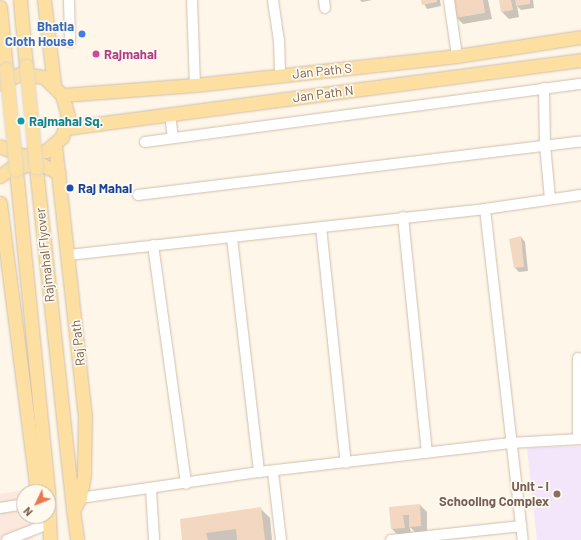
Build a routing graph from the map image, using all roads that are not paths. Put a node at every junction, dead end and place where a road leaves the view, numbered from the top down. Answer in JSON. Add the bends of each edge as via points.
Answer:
{"nodes":[{"id":1,"x":20,"y":0,"type":"edge"},
{"id":2,"x":44,"y":0,"type":"edge"},
{"id":3,"x":69,"y":0,"type":"edge"},
{"id":4,"x":192,"y":0,"type":"edge"},
{"id":5,"x":273,"y":0,"type":"edge"},
{"id":6,"x":449,"y":0,"type":"edge"},
{"id":7,"x":0,"y":8,"type":"edge"},
{"id":8,"x":581,"y":37,"type":"edge"},
{"id":9,"x":70,"y":42,"type":"dead end"},
{"id":10,"x":457,"y":56,"type":"junction"},
{"id":11,"x":581,"y":60,"type":"edge"},
{"id":12,"x":280,"y":75,"type":"junction"},
{"id":13,"x":0,"y":83,"type":"edge"},
{"id":14,"x":54,"y":84,"type":"junction"},
{"id":15,"x":581,"y":84,"type":"edge"},
{"id":16,"x":195,"y":86,"type":"junction"},
{"id":17,"x":544,"y":88,"type":"junction"},
{"id":18,"x":62,"y":95,"type":"junction"},
{"id":19,"x":170,"y":114,"type":"junction"},
{"id":20,"x":66,"y":128,"type":"junction"},
{"id":21,"x":173,"y":137,"type":"junction"},
{"id":22,"x":581,"y":141,"type":"edge"},
{"id":23,"x":145,"y":142,"type":"dead end"},
{"id":24,"x":55,"y":144,"type":"junction"},
{"id":25,"x":545,"y":145,"type":"junction"},
{"id":26,"x":0,"y":146,"type":"edge"},
{"id":27,"x":59,"y":173,"type":"junction"},
{"id":28,"x":0,"y":176,"type":"edge"},
{"id":29,"x":138,"y":195,"type":"dead end"},
{"id":30,"x":581,"y":195,"type":"edge"},
{"id":31,"x":550,"y":199,"type":"junction"},
{"id":32,"x":0,"y":204,"type":"edge"},
{"id":33,"x":0,"y":208,"type":"edge"},
{"id":34,"x":484,"y":209,"type":"junction"},
{"id":35,"x":403,"y":217,"type":"junction"},
{"id":36,"x":321,"y":227,"type":"junction"},
{"id":37,"x":232,"y":238,"type":"junction"},
{"id":38,"x":153,"y":245,"type":"junction"},
{"id":39,"x":70,"y":255,"type":"junction"},
{"id":40,"x":4,"y":266,"type":"edge"},
{"id":41,"x":578,"y":358,"type":"dead end"},
{"id":42,"x":580,"y":439,"type":"edge"},
{"id":43,"x":510,"y":443,"type":"junction"},
{"id":44,"x":427,"y":453,"type":"junction"},
{"id":45,"x":346,"y":463,"type":"junction"},
{"id":46,"x":259,"y":472,"type":"junction"},
{"id":47,"x":273,"y":472,"type":"junction"},
{"id":48,"x":36,"y":484,"type":"edge"},
{"id":49,"x":47,"y":484,"type":"edge"},
{"id":50,"x":186,"y":484,"type":"junction"},
{"id":51,"x":151,"y":489,"type":"junction"},
{"id":52,"x":80,"y":498,"type":"junction"},
{"id":53,"x":16,"y":505,"type":"edge"},
{"id":54,"x":0,"y":508,"type":"edge"},
{"id":55,"x":73,"y":510,"type":"junction"},
{"id":56,"x":37,"y":524,"type":"edge"},
{"id":57,"x":49,"y":524,"type":"edge"},
{"id":58,"x":521,"y":526,"type":"junction"},
{"id":59,"x":444,"y":536,"type":"edge"},
{"id":60,"x":7,"y":540,"type":"edge"},
{"id":61,"x":50,"y":540,"type":"edge"},
{"id":62,"x":77,"y":540,"type":"edge"},
{"id":63,"x":154,"y":540,"type":"edge"},
{"id":64,"x":281,"y":540,"type":"edge"},
{"id":65,"x":391,"y":540,"type":"edge"},
{"id":66,"x":523,"y":540,"type":"edge"}],
"edges":[{"from":1,"to":55,"type":"main road","name":"Rajmahal Flyover","bridge":true},
{"from":2,"to":14,"type":"main road"},
{"from":3,"to":9,"type":"street"},
{"from":4,"to":16,"type":"street"},
{"from":5,"to":12,"type":"street","via":[[279,41]]},
{"from":6,"to":10,"type":"street"},
{"from":7,"to":49,"type":"main road","name":"Rajmahal Flyover","bridge":true},
{"from":8,"to":10,"type":"main road","name":"Jan Path S"},
{"from":10,"to":12,"type":"main road","name":"Jan Path S"},
{"from":11,"to":19,"type":"main road","name":"Jan Path N"},
{"from":12,"to":16,"type":"main road","name":"Jan Path S"},
{"from":13,"to":14,"type":"main road","via":[[20,74],[32,74]]},
{"from":14,"to":18,"type":"main road"},
{"from":15,"to":17,"type":"street"},
{"from":16,"to":18,"type":"main road","name":"Jan Path S"},
{"from":17,"to":21,"type":"street"},
{"from":17,"to":25,"type":"street"},
{"from":18,"to":20,"type":"main road","via":[[66,105]]},
{"from":19,"to":20,"type":"main road","name":"Jan Path N"},
{"from":19,"to":21,"type":"street"},
{"from":20,"to":24,"type":"main road"},
{"from":21,"to":23,"type":"street"},
{"from":22,"to":25,"type":"street"},
{"from":24,"to":26,"type":"main road","via":[[41,153],[23,156],[12,154]]},
{"from":24,"to":27,"type":"main road","name":"Raj Path"},
{"from":25,"to":29,"type":"street"},
{"from":25,"to":31,"type":"street"},
{"from":27,"to":28,"type":"main road","via":[[39,163],[11,168]]},
{"from":27,"to":39,"type":"main road","name":"Raj Path"},
{"from":30,"to":31,"type":"street"},
{"from":31,"to":34,"type":"street"},
{"from":32,"to":33,"type":"main road"},
{"from":33,"to":40,"type":"main road"},
{"from":34,"to":35,"type":"street"},
{"from":34,"to":43,"type":"street"},
{"from":35,"to":36,"type":"street"},
{"from":35,"to":44,"type":"street"},
{"from":36,"to":37,"type":"street"},
{"from":36,"to":45,"type":"street"},
{"from":37,"to":38,"type":"street"},
{"from":37,"to":46,"type":"street"},
{"from":38,"to":39,"type":"street"},
{"from":38,"to":50,"type":"street"},
{"from":39,"to":52,"type":"main road","name":"Raj Path","via":[[85,416],[85,462]]},
{"from":40,"to":48,"type":"main road"},
{"from":41,"to":42,"type":"street"},
{"from":42,"to":43,"type":"street"},
{"from":43,"to":44,"type":"street"},
{"from":43,"to":58,"type":"street"},
{"from":44,"to":45,"type":"street"},
{"from":45,"to":47,"type":"street"},
{"from":46,"to":47,"type":"street"},
{"from":46,"to":50,"type":"street"},
{"from":47,"to":64,"type":"street"},
{"from":50,"to":51,"type":"street"},
{"from":51,"to":52,"type":"street"},
{"from":51,"to":63,"type":"street"},
{"from":52,"to":55,"type":"main road","name":"Raj Path"},
{"from":53,"to":54,"type":"street"},
{"from":55,"to":62,"type":"main road"},
{"from":56,"to":60,"type":"street"},
{"from":57,"to":61,"type":"main road"},
{"from":58,"to":59,"type":"street"},
{"from":58,"to":66,"type":"street"},
{"from":59,"to":65,"type":"street"}]}
